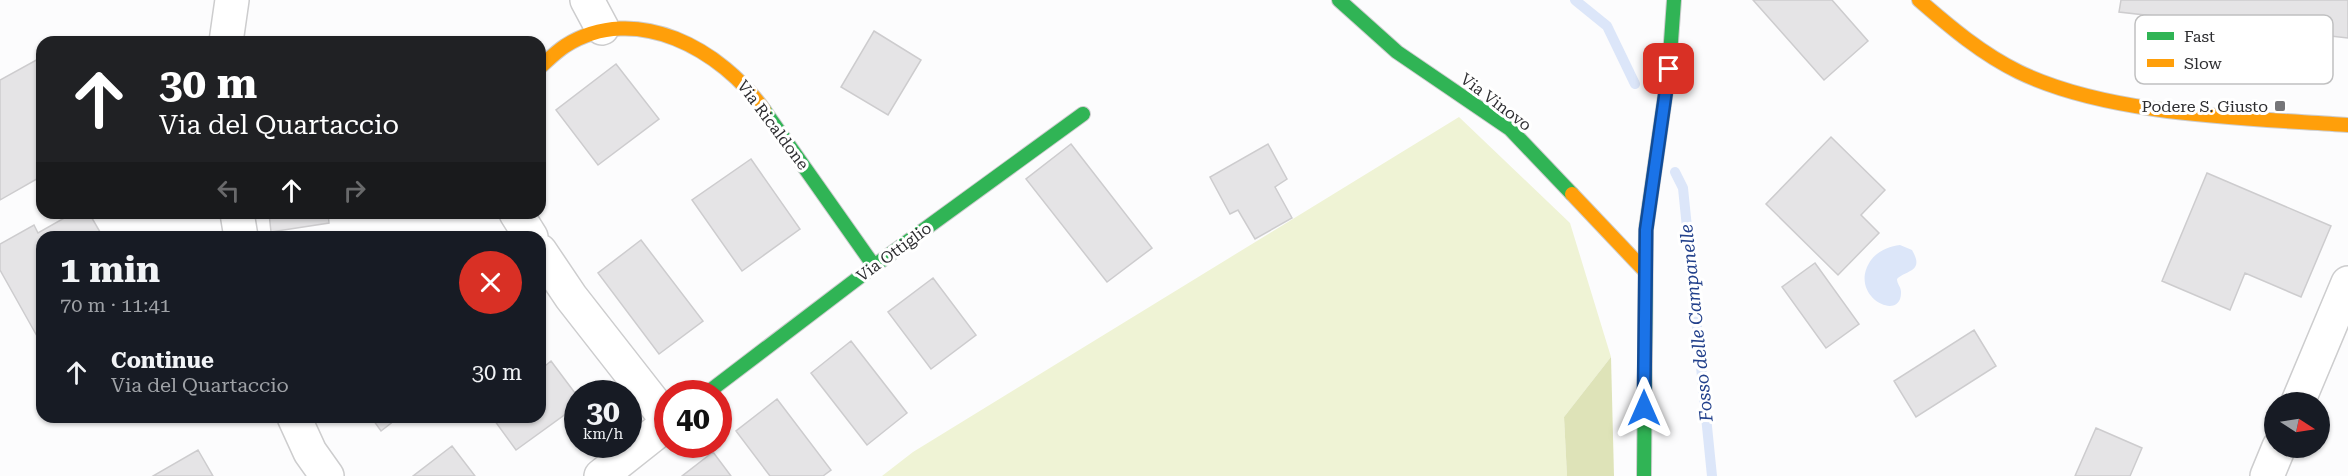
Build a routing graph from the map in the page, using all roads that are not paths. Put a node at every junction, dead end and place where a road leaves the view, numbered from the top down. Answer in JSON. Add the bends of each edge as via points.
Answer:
{"nodes":[{"id":1,"x":232,"y":0,"type":"edge"},
{"id":2,"x":1339,"y":0,"type":"edge"},
{"id":3,"x":1674,"y":0,"type":"edge"},
{"id":4,"x":1919,"y":0,"type":"edge"},
{"id":5,"x":594,"y":14,"type":"edge"},
{"id":6,"x":227,"y":36,"type":"edge"},
{"id":7,"x":546,"y":62,"type":"edge"},
{"id":8,"x":1083,"y":114,"type":"dead end"},
{"id":9,"x":2348,"y":125,"type":"edge"},
{"id":10,"x":546,"y":260,"type":"edge"},
{"id":11,"x":874,"y":266,"type":"junction"},
{"id":12,"x":1645,"y":270,"type":"junction"},
{"id":13,"x":2348,"y":283,"type":"edge"},
{"id":14,"x":724,"y":380,"type":"edge"},
{"id":15,"x":2302,"y":392,"type":"edge"},
{"id":16,"x":654,"y":404,"type":"edge"},
{"id":17,"x":297,"y":423,"type":"edge"},
{"id":18,"x":654,"y":433,"type":"edge"},
{"id":19,"x":2274,"y":458,"type":"edge"},
{"id":20,"x":327,"y":476,"type":"edge"},
{"id":21,"x":601,"y":476,"type":"edge"},
{"id":22,"x":1644,"y":476,"type":"edge"},
{"id":23,"x":2266,"y":476,"type":"edge"}],
"edges":[{"from":1,"to":6,"type":"street"},
{"from":2,"to":12,"type":"street","name":"Via Vinovo","via":[[1397,52],[1510,129]]},
{"from":3,"to":12,"type":"street","via":[[1669,69],[1648,210]]},
{"from":4,"to":9,"type":"street","via":[[1995,58],[2020,73],[2071,92],[2181,111]]},
{"from":5,"to":7,"type":"street","name":"Via Ricaldone","via":[[580,35]]},
{"from":5,"to":11,"type":"street","name":"Via Ricaldone","via":[[656,30],[691,45],[729,69],[762,106]]},
{"from":8,"to":11,"type":"street","name":"Via Ottiglio"},
{"from":10,"to":16,"type":"street"},
{"from":11,"to":14,"type":"street","name":"Via Ottiglio"},
{"from":12,"to":22,"type":"street"},
{"from":13,"to":15,"type":"street"},
{"from":17,"to":20,"type":"street"},
{"from":18,"to":21,"type":"street"},
{"from":19,"to":23,"type":"street"}]}
